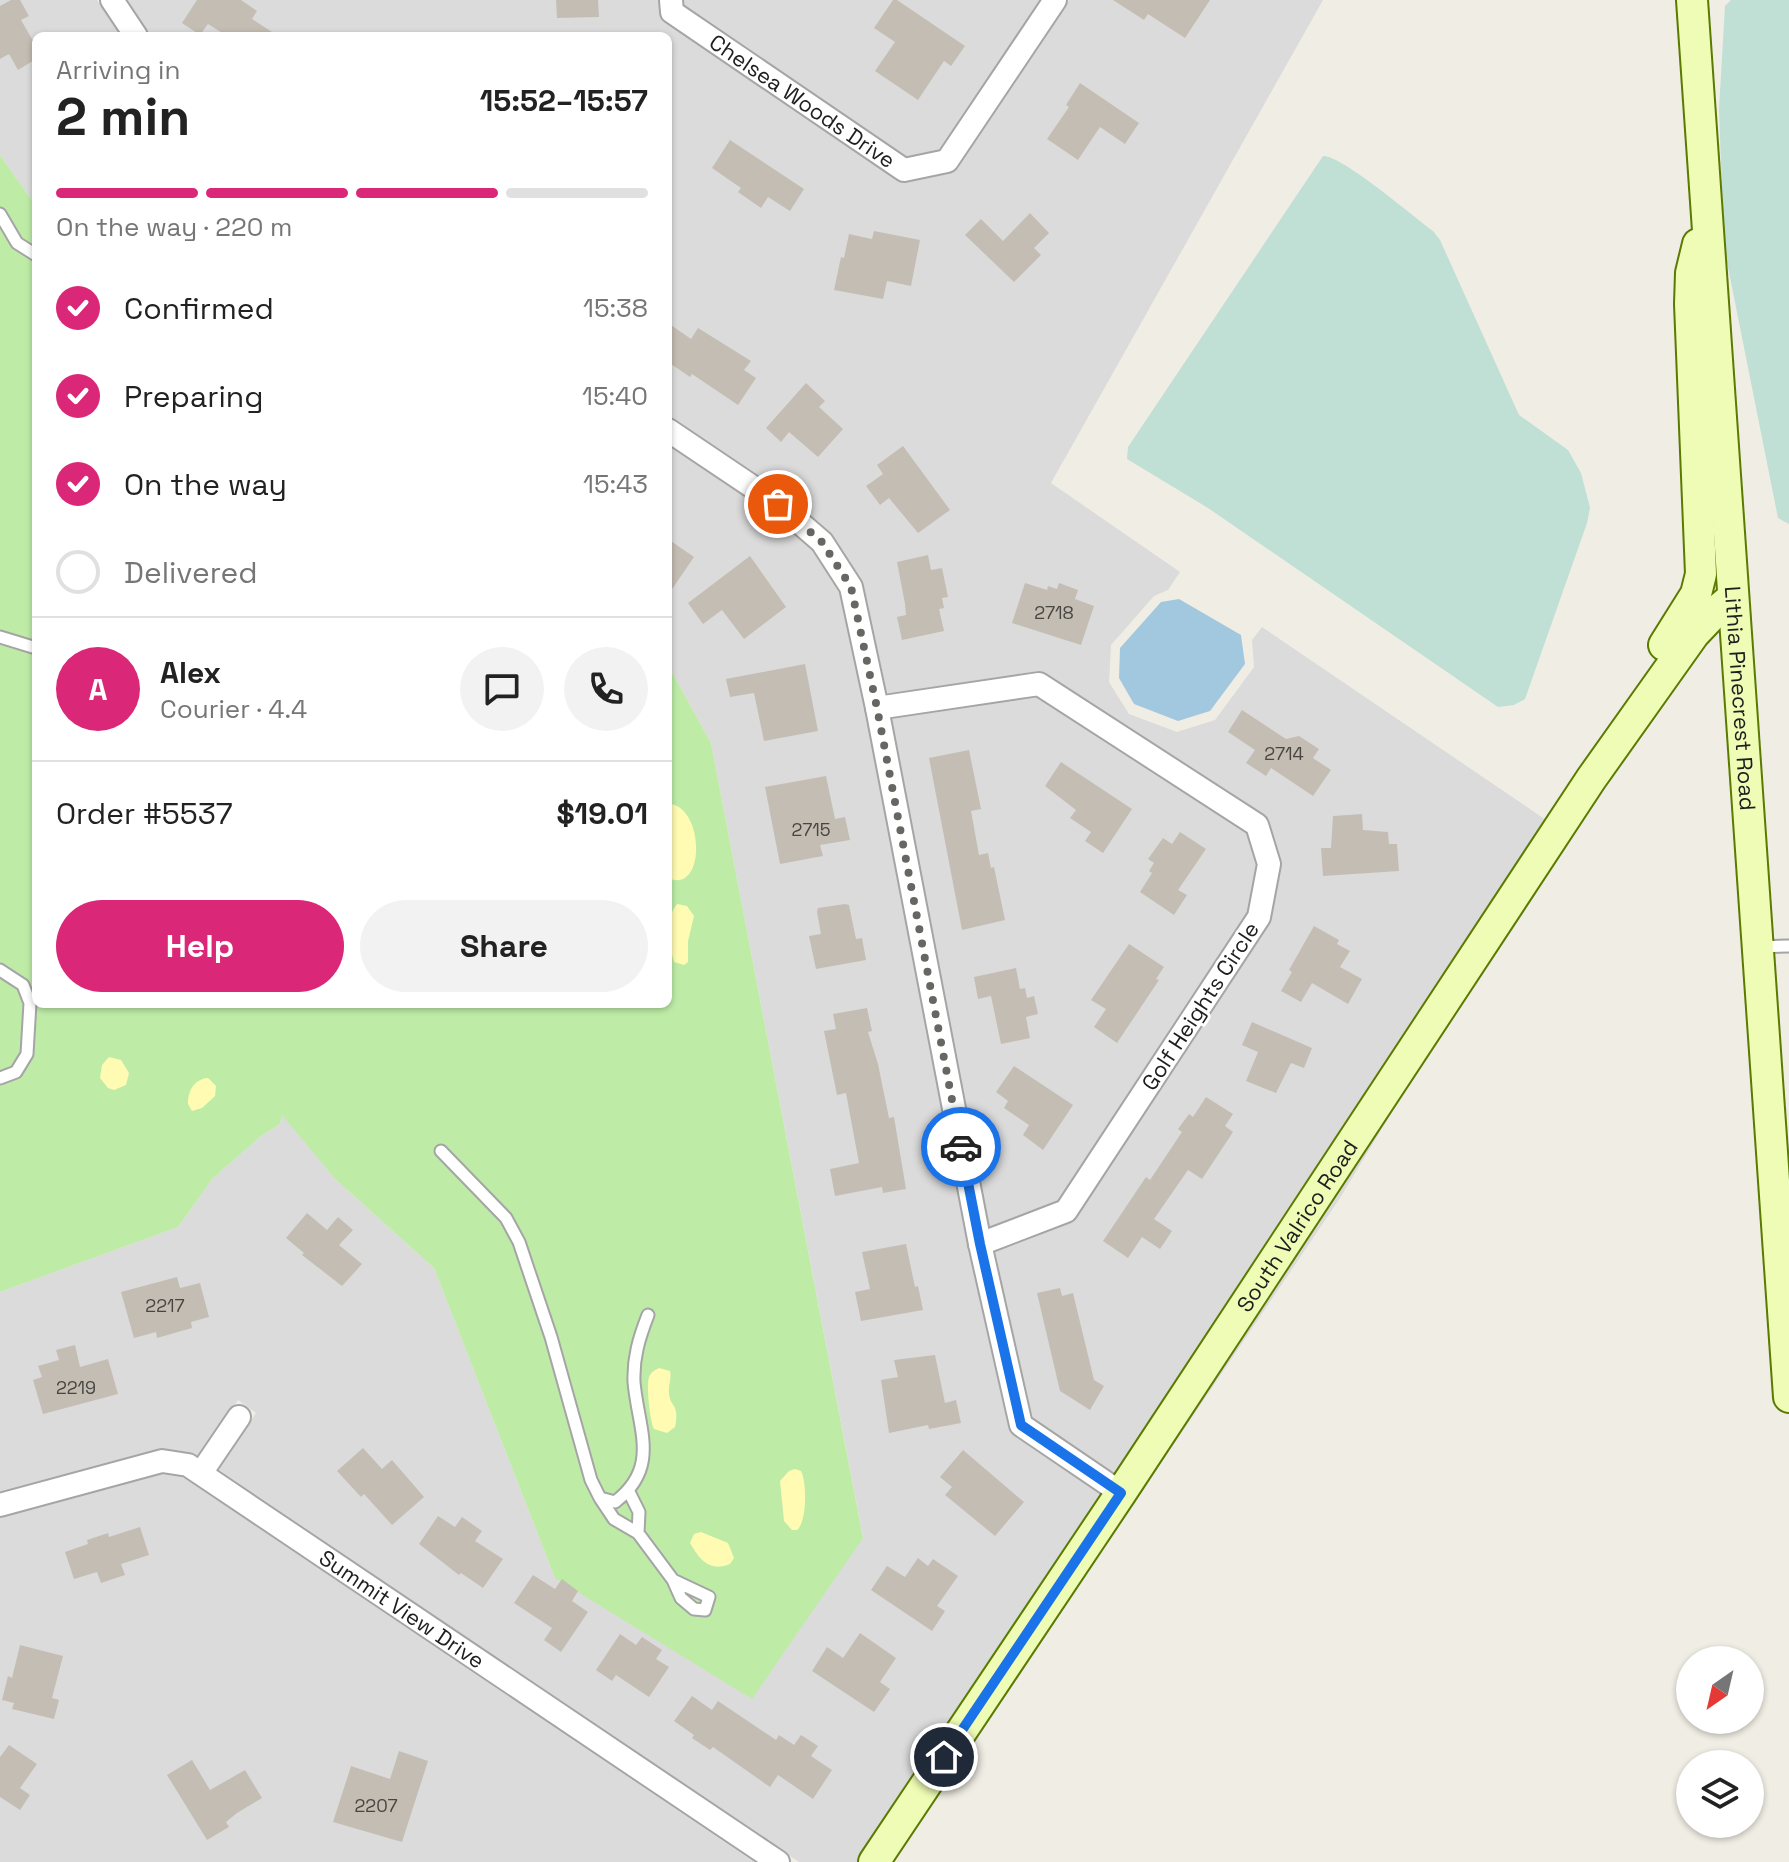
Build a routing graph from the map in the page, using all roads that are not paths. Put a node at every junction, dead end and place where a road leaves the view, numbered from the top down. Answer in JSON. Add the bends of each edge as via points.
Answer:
{"nodes":[{"id":1,"x":112,"y":0,"type":"edge"},
{"id":2,"x":671,"y":0,"type":"edge"},
{"id":3,"x":1055,"y":0,"type":"edge"},
{"id":4,"x":1692,"y":0,"type":"edge"},
{"id":5,"x":133,"y":32,"type":"edge"},
{"id":6,"x":0,"y":214,"type":"edge"},
{"id":7,"x":1708,"y":216,"type":"junction"},
{"id":8,"x":32,"y":252,"type":"edge"},
{"id":9,"x":672,"y":433,"type":"edge"},
{"id":10,"x":1732,"y":598,"type":"junction"},
{"id":11,"x":0,"y":637,"type":"edge"},
{"id":12,"x":32,"y":647,"type":"edge"},
{"id":13,"x":877,"y":708,"type":"junction"},
{"id":14,"x":1591,"y":779,"type":"junction"},
{"id":15,"x":1789,"y":946,"type":"edge"},
{"id":16,"x":1757,"y":947,"type":"junction"},
{"id":17,"x":0,"y":970,"type":"edge"},
{"id":18,"x":0,"y":1078,"type":"edge"},
{"id":19,"x":441,"y":1151,"type":"dead end"},
{"id":20,"x":980,"y":1244,"type":"junction"},
{"id":21,"x":648,"y":1315,"type":"dead end"},
{"id":22,"x":1789,"y":1397,"type":"edge"},
{"id":23,"x":239,"y":1417,"type":"dead end"},
{"id":24,"x":201,"y":1473,"type":"junction"},
{"id":25,"x":629,"y":1492,"type":"junction"},
{"id":26,"x":1121,"y":1493,"type":"junction"},
{"id":27,"x":600,"y":1498,"type":"junction"},
{"id":28,"x":0,"y":1505,"type":"edge"},
{"id":29,"x":638,"y":1533,"type":"junction"},
{"id":30,"x":673,"y":1580,"type":"dead end"},
{"id":31,"x":778,"y":1862,"type":"edge"},
{"id":32,"x":874,"y":1862,"type":"edge"}],
"edges":[{"from":1,"to":5,"type":"street"},
{"from":2,"to":3,"type":"street","name":"Chelsea Woods Drive","via":[[672,12],[904,170],[947,161]]},
{"from":4,"to":7,"type":"main road","name":"Lithia Pinecrest Road"},
{"from":6,"to":8,"type":"lane","via":[[17,243]]},
{"from":7,"to":10,"type":"main road","name":"Lithia Pinecrest Road"},
{"from":7,"to":14,"type":"main road","via":[[1696,248],[1690,304],[1700,584],[1607,742]]},
{"from":9,"to":13,"type":"street","via":[[778,504],[822,542],[851,587]]},
{"from":10,"to":14,"type":"main road","name":"South Valrico Road","via":[[1694,634]]},
{"from":10,"to":16,"type":"main road","name":"Lithia Pinecrest Road"},
{"from":11,"to":12,"type":"lane"},
{"from":13,"to":20,"type":"street"},
{"from":13,"to":20,"type":"street","name":"Golf Heights Circle","via":[[1039,684],[1257,825],[1269,864],[1259,917],[1066,1211]]},
{"from":14,"to":26,"type":"main road","name":"South Valrico Road"},
{"from":15,"to":16,"type":"lane"},
{"from":16,"to":22,"type":"main road","name":"Lithia Pinecrest Road"},
{"from":17,"to":18,"type":"lane","via":[[23,985],[30,1003],[27,1054],[16,1072]]},
{"from":19,"to":27,"type":"lane","via":[[506,1218],[519,1242]]},
{"from":20,"to":26,"type":"street","via":[[1021,1425]]},
{"from":21,"to":25,"type":"lane","via":[[636,1348],[634,1380],[646,1447]]},
{"from":23,"to":24,"type":"street"},
{"from":24,"to":28,"type":"street","name":"Summit View Drive","via":[[162,1461]]},
{"from":24,"to":31,"type":"street","name":"Summit View Drive"},
{"from":25,"to":27,"type":"lane","via":[[615,1502]]},
{"from":25,"to":29,"type":"lane","via":[[639,1512]]},
{"from":26,"to":32,"type":"main road","name":"South Valrico Road"},
{"from":27,"to":29,"type":"lane","via":[[614,1519]]},
{"from":29,"to":30,"type":"lane"}]}
